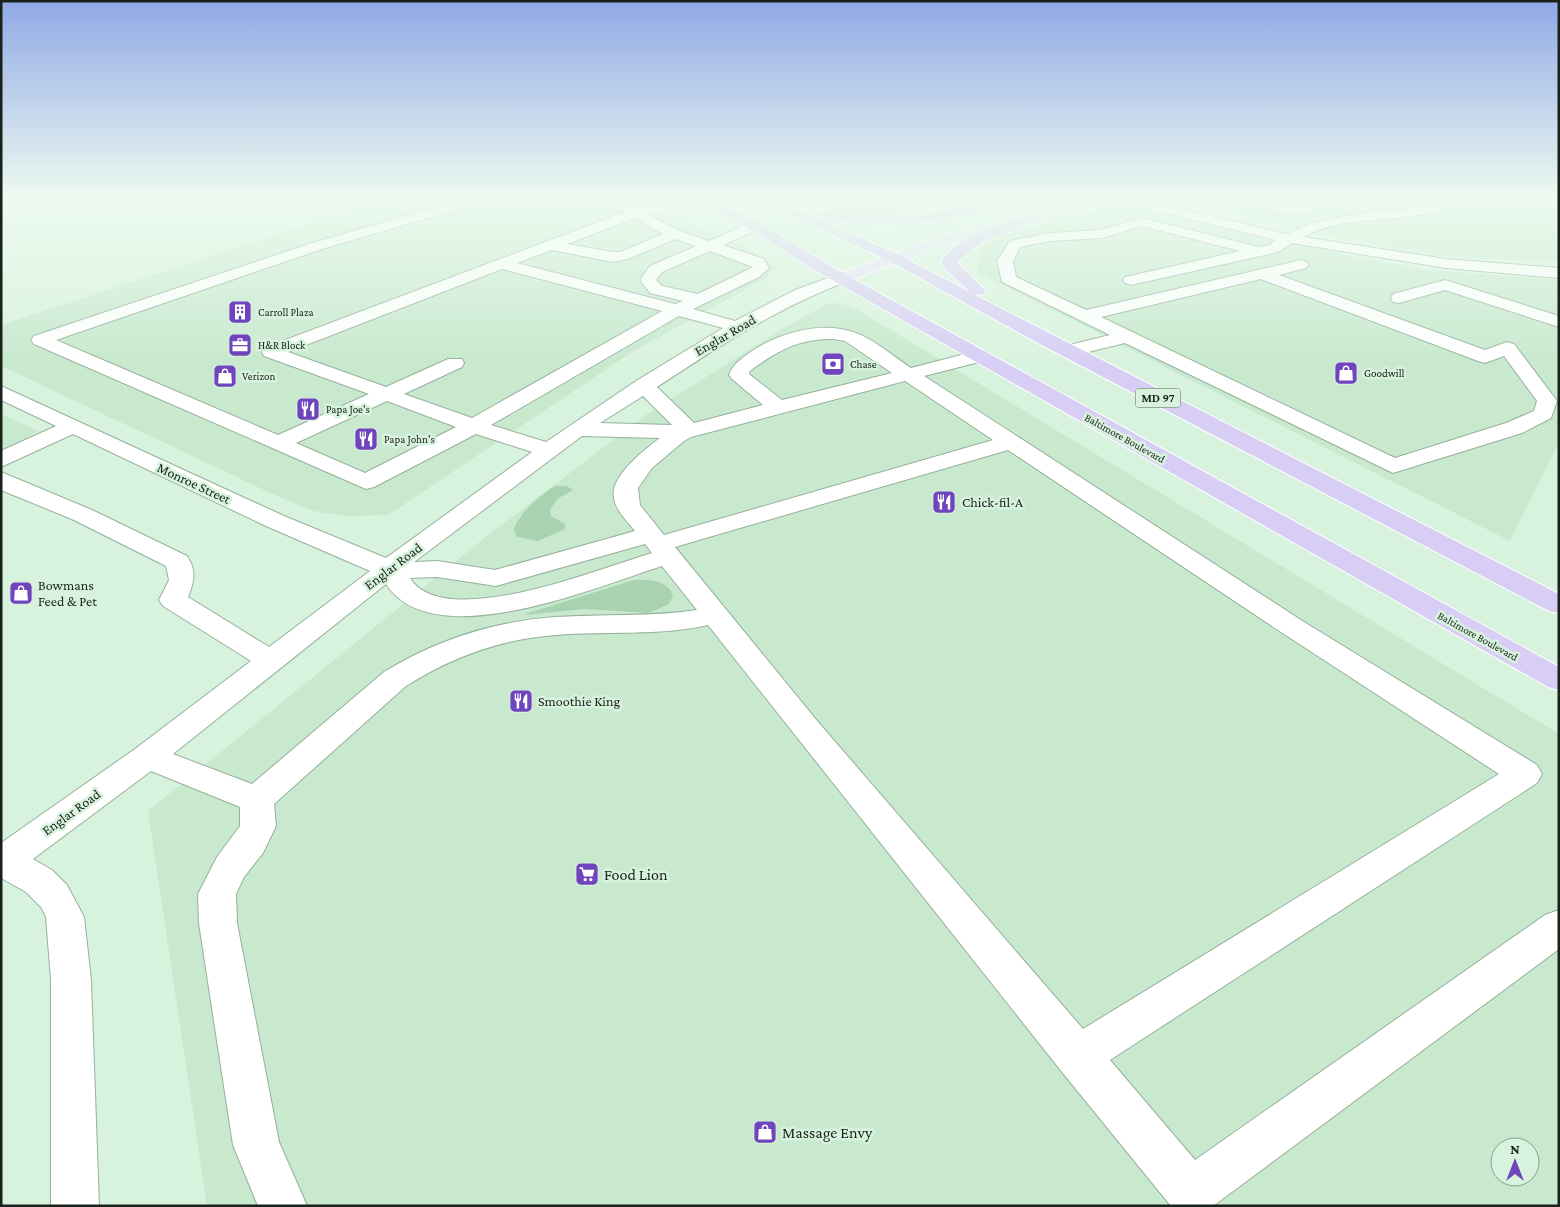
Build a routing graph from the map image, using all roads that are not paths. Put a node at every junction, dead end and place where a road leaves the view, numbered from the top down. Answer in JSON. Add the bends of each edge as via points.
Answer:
{"nodes":[{"id":1,"x":298,"y":252,"type":"edge"},
{"id":2,"x":532,"y":252,"type":"edge"},
{"id":3,"x":586,"y":252,"type":"edge"},
{"id":4,"x":632,"y":252,"type":"edge"},
{"id":5,"x":692,"y":252,"type":"edge"},
{"id":6,"x":733,"y":252,"type":"edge"},
{"id":7,"x":804,"y":252,"type":"edge"},
{"id":8,"x":884,"y":252,"type":"edge"},
{"id":9,"x":900,"y":252,"type":"edge"},
{"id":10,"x":956,"y":252,"type":"edge"},
{"id":11,"x":1010,"y":252,"type":"edge"},
{"id":12,"x":1258,"y":252,"type":"edge"},
{"id":13,"x":1372,"y":252,"type":"edge"},
{"id":14,"x":502,"y":264,"type":"junction"},
{"id":15,"x":1301,"y":265,"type":"dead end"},
{"id":16,"x":835,"y":269,"type":"junction"},
{"id":17,"x":1559,"y":273,"type":"edge"},
{"id":18,"x":1262,"y":274,"type":"junction"},
{"id":19,"x":1131,"y":280,"type":"dead end"},
{"id":20,"x":1399,"y":298,"type":"dead end"},
{"id":21,"x":700,"y":299,"type":"junction"},
{"id":22,"x":677,"y":310,"type":"junction"},
{"id":23,"x":1084,"y":316,"type":"junction"},
{"id":24,"x":1559,"y":322,"type":"edge"},
{"id":25,"x":737,"y":327,"type":"junction"},
{"id":26,"x":1126,"y":337,"type":"junction"},
{"id":27,"x":1042,"y":338,"type":"junction"},
{"id":28,"x":1068,"y":351,"type":"junction"},
{"id":29,"x":980,"y":356,"type":"junction"},
{"id":30,"x":455,"y":363,"type":"dead end"},
{"id":31,"x":907,"y":375,"type":"junction"},
{"id":32,"x":643,"y":385,"type":"junction"},
{"id":33,"x":1,"y":392,"type":"edge"},
{"id":34,"x":386,"y":394,"type":"junction"},
{"id":35,"x":779,"y":408,"type":"junction"},
{"id":36,"x":73,"y":426,"type":"junction"},
{"id":37,"x":474,"y":426,"type":"junction"},
{"id":38,"x":577,"y":429,"type":"junction"},
{"id":39,"x":683,"y":432,"type":"junction"},
{"id":40,"x":1010,"y":442,"type":"junction"},
{"id":41,"x":278,"y":443,"type":"junction"},
{"id":42,"x":548,"y":450,"type":"junction"},
{"id":43,"x":1,"y":460,"type":"edge"},
{"id":44,"x":1,"y":479,"type":"edge"},
{"id":45,"x":660,"y":545,"type":"junction"},
{"id":46,"x":390,"y":569,"type":"junction"},
{"id":47,"x":1559,"y":605,"type":"edge"},
{"id":48,"x":715,"y":615,"type":"junction"},
{"id":49,"x":271,"y":661,"type":"junction"},
{"id":50,"x":1559,"y":680,"type":"edge"},
{"id":51,"x":147,"y":757,"type":"junction"},
{"id":52,"x":257,"y":800,"type":"junction"},
{"id":53,"x":3,"y":862,"type":"edge"},
{"id":54,"x":1559,"y":927,"type":"edge"},
{"id":55,"x":1077,"y":1057,"type":"junction"},
{"id":56,"x":76,"y":1206,"type":"edge"},
{"id":57,"x":283,"y":1206,"type":"edge"}],
"edges":[{"from":1,"to":41,"type":"street","via":[[40,340]]},
{"from":2,"to":14,"type":"street"},
{"from":3,"to":4,"type":"street","via":[[613,258]]},
{"from":5,"to":21,"type":"street","via":[[656,269],[648,280],[656,290]]},
{"from":6,"to":21,"type":"street","via":[[759,262],[761,268]]},
{"from":7,"to":16,"type":"highway","name":"Baltimore Boulevard"},
{"from":8,"to":16,"type":"main road","name":"Englar Road"},
{"from":9,"to":27,"type":"highway","number":"MD 97"},
{"from":10,"to":27,"type":"highway","via":[[950,266],[968,284]]},
{"from":11,"to":23,"type":"street","via":[[1005,261],[1008,279]]},
{"from":12,"to":19,"type":"street"},
{"from":13,"to":17,"type":"street","via":[[1497,270]]},
{"from":14,"to":22,"type":"street"},
{"from":14,"to":34,"type":"street","via":[[272,352]]},
{"from":15,"to":18,"type":"street"},
{"from":16,"to":25,"type":"street","name":"Englar Road","via":[[801,293]]},
{"from":16,"to":29,"type":"highway","name":"Baltimore Boulevard"},
{"from":18,"to":23,"type":"street"},
{"from":18,"to":26,"type":"street","via":[[1485,357],[1507,348],[1547,401],[1544,414],[1514,428],[1392,466]]},
{"from":20,"to":24,"type":"street","via":[[1446,285]]},
{"from":21,"to":22,"type":"street"},
{"from":22,"to":25,"type":"street"},
{"from":22,"to":37,"type":"street"},
{"from":23,"to":26,"type":"street"},
{"from":25,"to":32,"type":"street","name":"Englar Road"},
{"from":26,"to":28,"type":"street"},
{"from":27,"to":28,"type":"highway","number":"MD 97"},
{"from":28,"to":47,"type":"highway","number":"MD 97"},
{"from":29,"to":31,"type":"street"},
{"from":29,"to":50,"type":"highway","name":"Baltimore Boulevard"},
{"from":30,"to":34,"type":"street"},
{"from":31,"to":35,"type":"street"},
{"from":31,"to":35,"type":"street","via":[[845,335],[825,333],[786,341],[771,347],[738,371]]},
{"from":31,"to":40,"type":"street"},
{"from":32,"to":38,"type":"street","name":"Englar Road"},
{"from":32,"to":39,"type":"street","via":[[684,422]]},
{"from":33,"to":36,"type":"street","name":"Monroe Street"},
{"from":34,"to":37,"type":"street"},
{"from":34,"to":41,"type":"street"},
{"from":35,"to":39,"type":"street"},
{"from":36,"to":43,"type":"street"},
{"from":36,"to":46,"type":"street","name":"Monroe Street","via":[[275,521]]},
{"from":37,"to":41,"type":"street","via":[[366,482]]},
{"from":37,"to":42,"type":"street"},
{"from":38,"to":39,"type":"street"},
{"from":38,"to":42,"type":"street","name":"Englar Road"},
{"from":39,"to":45,"type":"street","via":[[636,471],[626,485],[624,496],[629,507]]},
{"from":40,"to":45,"type":"street"},
{"from":40,"to":55,"type":"street","via":[[1525,774]]},
{"from":42,"to":46,"type":"street","name":"Englar Road"},
{"from":44,"to":49,"type":"street","via":[[178,562],[182,580],[174,600]]},
{"from":45,"to":46,"type":"street","via":[[496,578],[450,570]]},
{"from":45,"to":46,"type":"street","via":[[512,603],[472,608],[451,607],[416,598],[403,590]]},
{"from":45,"to":48,"type":"street"},
{"from":46,"to":49,"type":"street","name":"Englar Road"},
{"from":48,"to":52,"type":"street","via":[[656,625],[578,624],[537,628],[487,638],[419,662],[395,679]]},
{"from":48,"to":55,"type":"street"},
{"from":49,"to":51,"type":"street","name":"Englar Road"},
{"from":51,"to":52,"type":"street"},
{"from":51,"to":53,"type":"street","name":"Englar Road"},
{"from":52,"to":57,"type":"street","via":[[258,826],[217,894],[218,923],[256,1145]]},
{"from":53,"to":56,"type":"street","via":[[39,881],[54,896],[65,917],[71,980]]},
{"from":54,"to":55,"type":"street","via":[[1191,1192]]}]}
